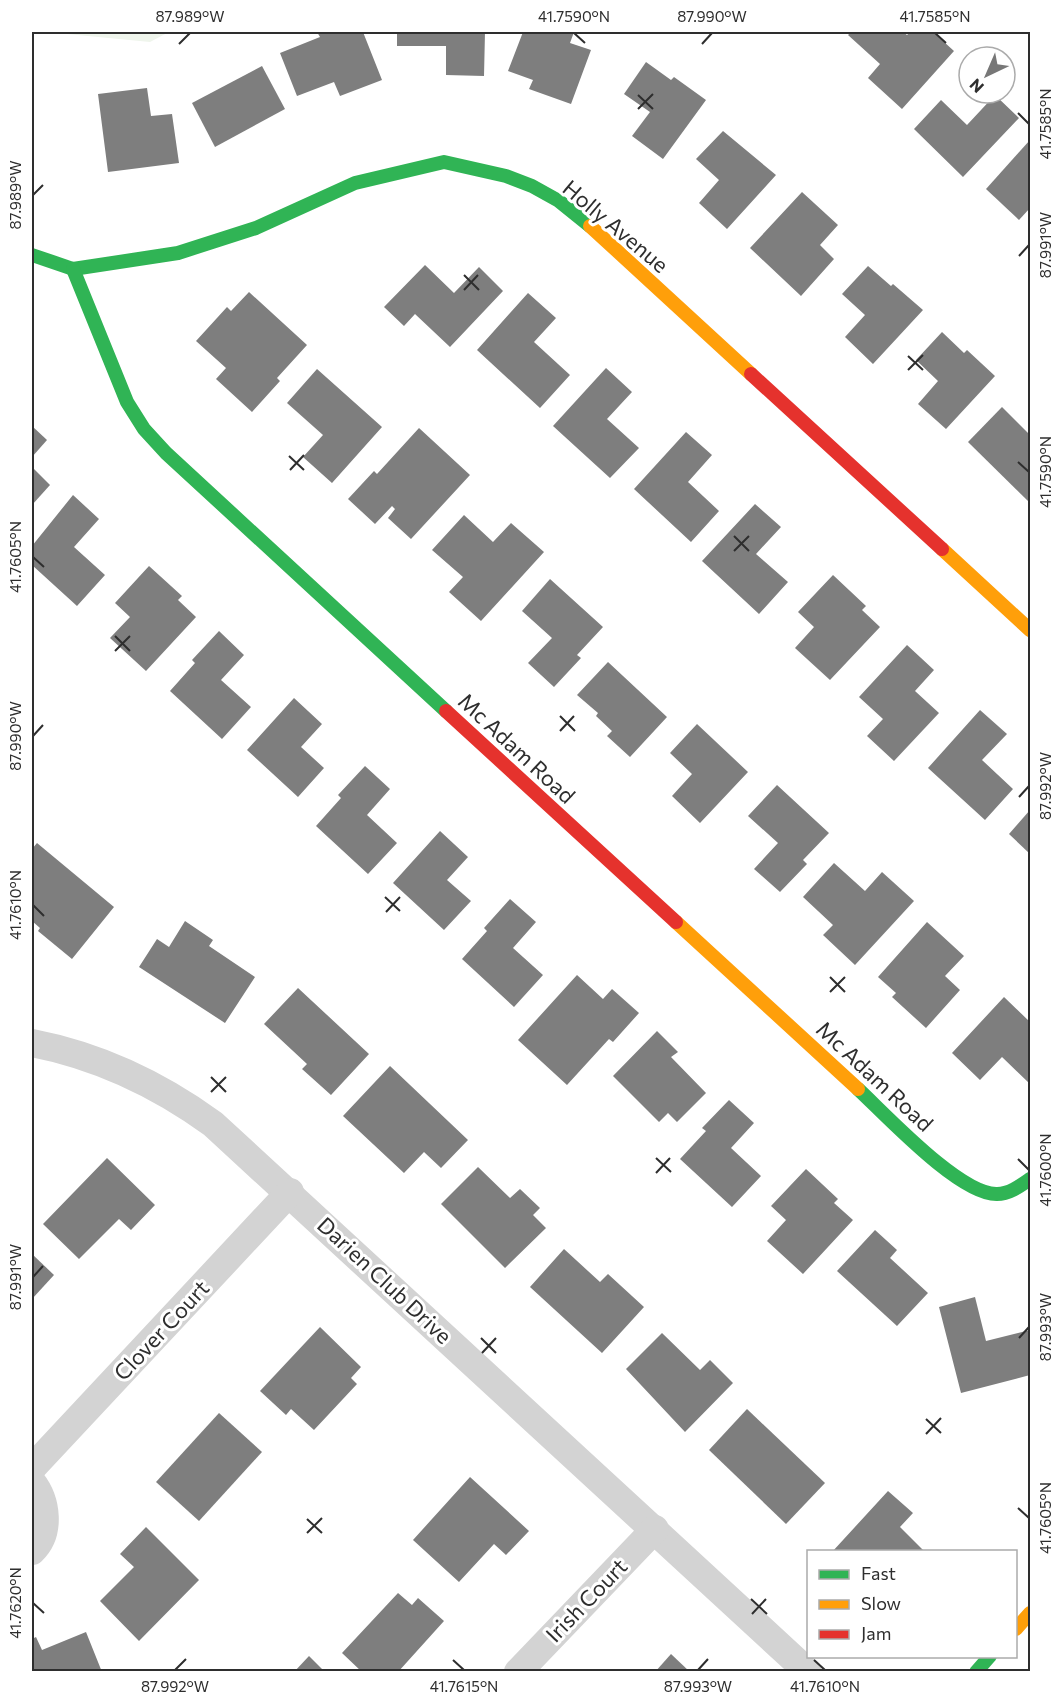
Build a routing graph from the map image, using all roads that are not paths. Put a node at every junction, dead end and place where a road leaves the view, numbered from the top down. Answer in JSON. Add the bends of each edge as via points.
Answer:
{"nodes":[{"id":1,"x":32,"y":255,"type":"edge"},
{"id":2,"x":73,"y":269,"type":"junction"},
{"id":3,"x":1030,"y":630,"type":"edge"},
{"id":4,"x":32,"y":1043,"type":"edge"},
{"id":5,"x":1030,"y":1179,"type":"edge"},
{"id":6,"x":290,"y":1192,"type":"junction"},
{"id":7,"x":32,"y":1468,"type":"edge"},
{"id":8,"x":32,"y":1482,"type":"edge"},
{"id":9,"x":655,"y":1529,"type":"junction"},
{"id":10,"x":32,"y":1551,"type":"edge"},
{"id":11,"x":1030,"y":1613,"type":"edge"},
{"id":12,"x":1017,"y":1628,"type":"edge"},
{"id":13,"x":988,"y":1658,"type":"edge"},
{"id":14,"x":518,"y":1671,"type":"edge"},
{"id":15,"x":808,"y":1671,"type":"edge"},
{"id":16,"x":976,"y":1671,"type":"edge"}],
"edges":[{"from":1,"to":2,"type":"street","name":"Holly Avenue"},
{"from":2,"to":3,"type":"street","name":"Holly Avenue","via":[[178,253],[219,242],[355,183],[389,173],[444,162],[506,176],[559,201],[580,217]]},
{"from":2,"to":5,"type":"street","name":"Mc Adam Road","via":[[127,402],[166,453],[948,1171],[988,1194],[1004,1195]]},
{"from":4,"to":6,"type":"street","name":"Darien Club Drive","via":[[106,1063],[173,1096],[213,1124]]},
{"from":6,"to":7,"type":"street","name":"Clover Court"},
{"from":6,"to":9,"type":"street","name":"Darien Club Drive"},
{"from":8,"to":10,"type":"street","via":[[45,1510],[44,1530]]},
{"from":9,"to":14,"type":"street","name":"Irish Court"},
{"from":9,"to":15,"type":"street","name":"Darien Club Drive"},
{"from":11,"to":12,"type":"street"},
{"from":13,"to":16,"type":"street"}]}
